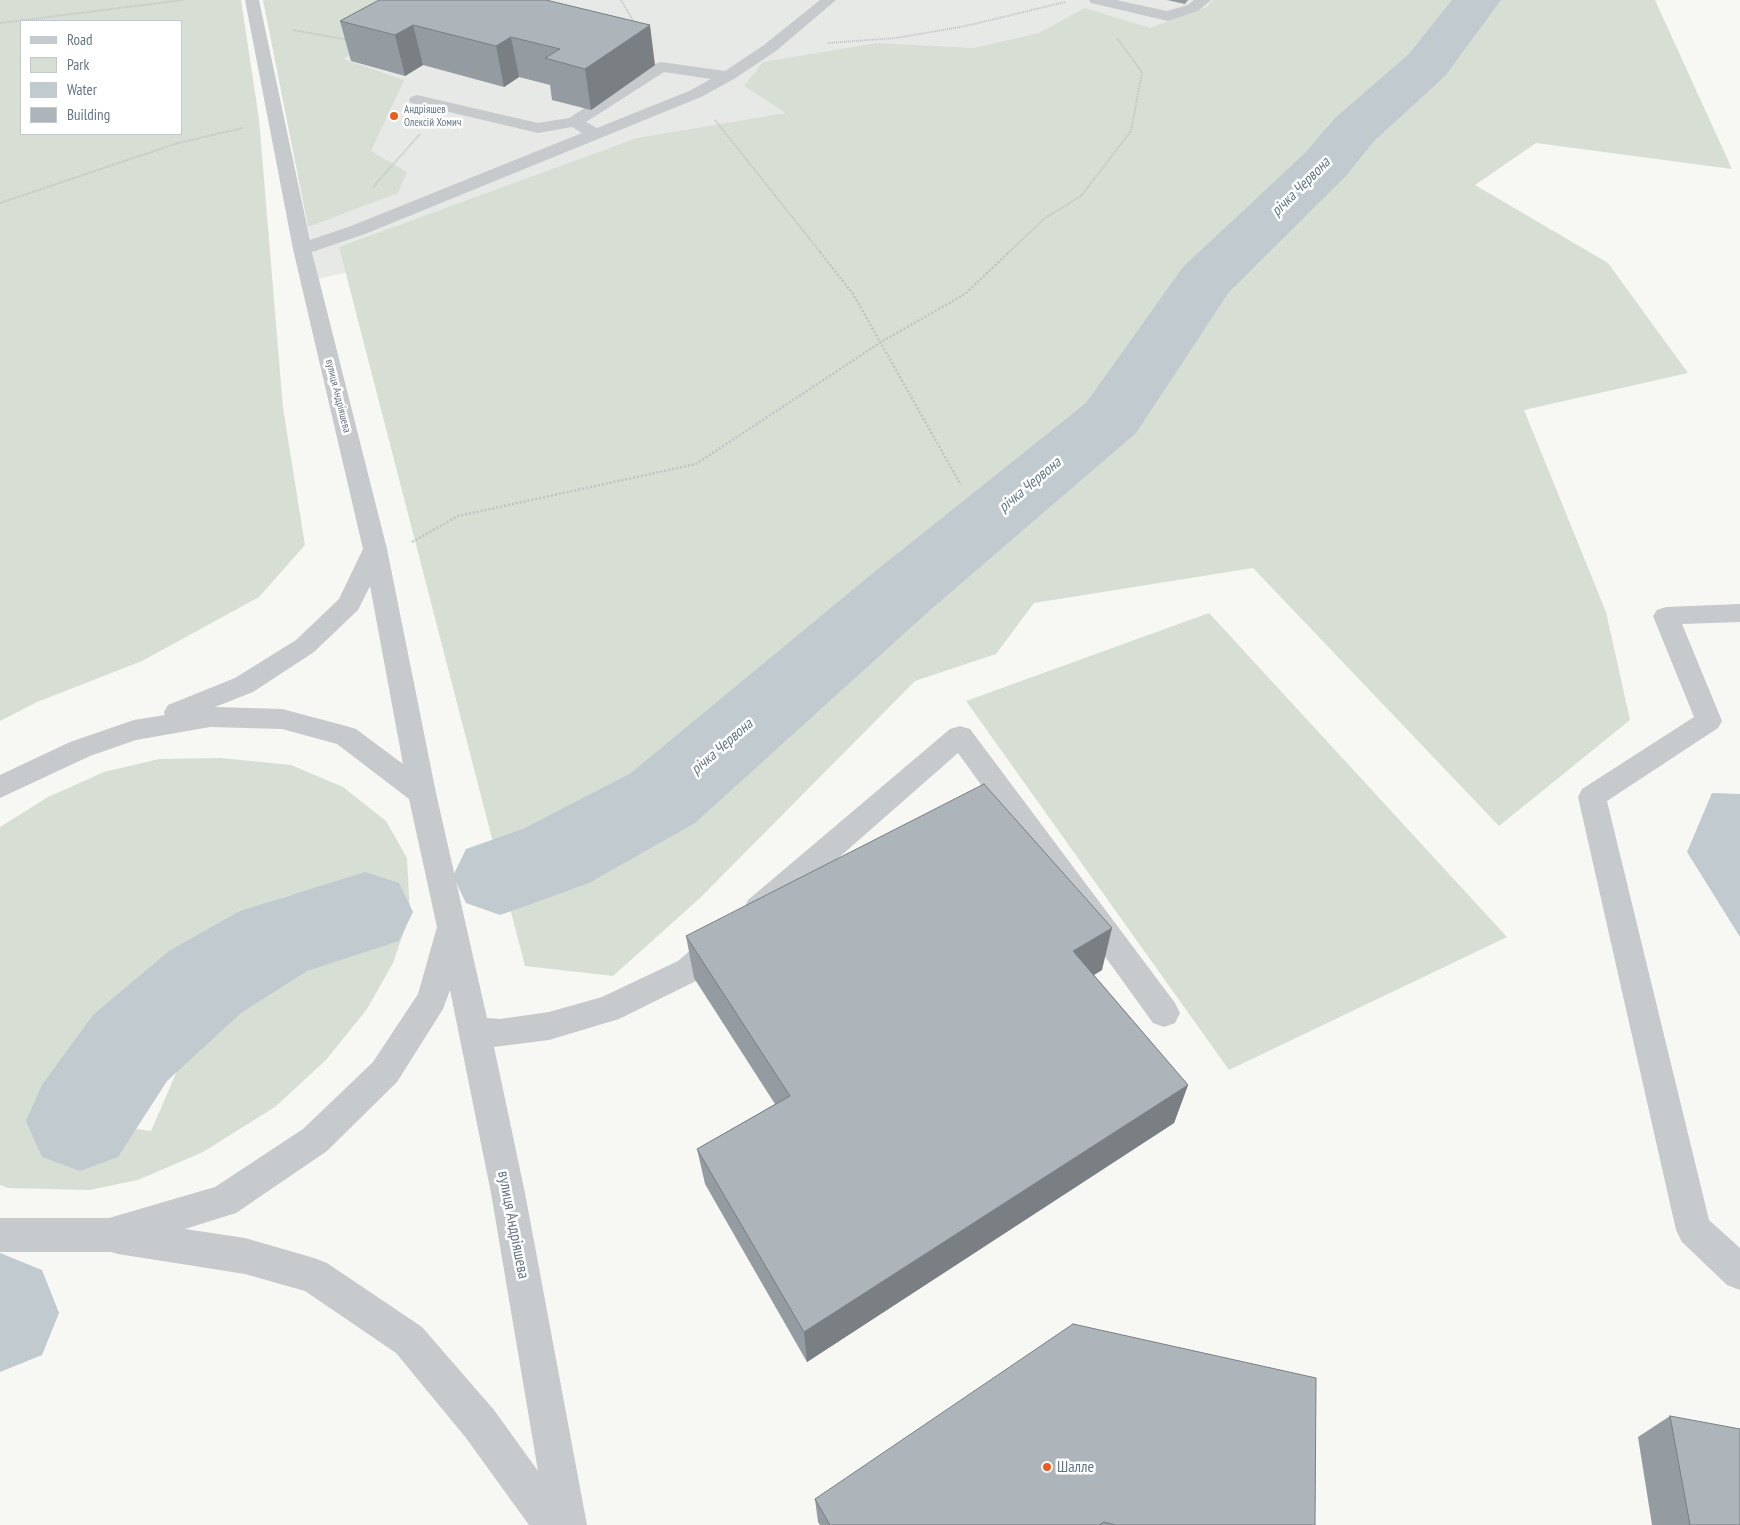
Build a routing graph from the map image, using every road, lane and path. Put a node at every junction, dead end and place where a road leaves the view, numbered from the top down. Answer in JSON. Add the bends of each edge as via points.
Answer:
{"nodes":[{"id":1,"x":183,"y":0,"type":"edge"},
{"id":2,"x":252,"y":0,"type":"edge"},
{"id":3,"x":621,"y":0,"type":"edge"},
{"id":4,"x":829,"y":0,"type":"edge"},
{"id":5,"x":1073,"y":0,"type":"edge"},
{"id":6,"x":1096,"y":0,"type":"edge"},
{"id":7,"x":1204,"y":0,"type":"edge"},
{"id":8,"x":20,"y":20,"type":"edge"},
{"id":9,"x":24,"y":20,"type":"edge"},
{"id":10,"x":258,"y":22,"type":"junction"},
{"id":11,"x":0,"y":23,"type":"edge"},
{"id":12,"x":1113,"y":32,"type":"dead end"},
{"id":13,"x":356,"y":42,"type":"edge"},
{"id":14,"x":770,"y":48,"type":"junction"},
{"id":15,"x":661,"y":68,"type":"junction"},
{"id":16,"x":728,"y":76,"type":"junction"},
{"id":17,"x":695,"y":94,"type":"junction"},
{"id":18,"x":417,"y":100,"type":"dead end"},
{"id":19,"x":444,"y":107,"type":"junction"},
{"id":20,"x":277,"y":120,"type":"junction"},
{"id":21,"x":574,"y":122,"type":"junction"},
{"id":22,"x":596,"y":134,"type":"junction"},
{"id":23,"x":372,"y":189,"type":"dead end"},
{"id":24,"x":0,"y":203,"type":"edge"},
{"id":25,"x":302,"y":249,"type":"junction"},
{"id":26,"x":881,"y":342,"type":"junction"},
{"id":27,"x":961,"y":485,"type":"dead end"},
{"id":28,"x":407,"y":545,"type":"dead end"},
{"id":29,"x":375,"y":549,"type":"junction"},
{"id":30,"x":1740,"y":614,"type":"edge"},
{"id":31,"x":134,"y":730,"type":"junction"},
{"id":32,"x":0,"y":786,"type":"edge"},
{"id":33,"x":422,"y":793,"type":"junction"},
{"id":34,"x":452,"y":926,"type":"junction"},
{"id":35,"x":1164,"y":1013,"type":"dead end"},
{"id":36,"x":475,"y":1032,"type":"junction"},
{"id":37,"x":0,"y":1235,"type":"edge"},
{"id":38,"x":109,"y":1235,"type":"junction"},
{"id":39,"x":1740,"y":1272,"type":"edge"},
{"id":40,"x":553,"y":1525,"type":"edge"},
{"id":41,"x":567,"y":1525,"type":"edge"}],
"edges":[{"from":1,"to":9,"type":"path"},
{"from":2,"to":10,"type":"street","name":"вулиця Андріяшева"},
{"from":3,"to":15,"type":"path"},
{"from":4,"to":14,"type":"street"},
{"from":5,"to":14,"type":"path","via":[[966,26],[896,38]]},
{"from":6,"to":7,"type":"street","via":[[1168,16],[1193,8]]},
{"from":8,"to":11,"type":"path"},
{"from":10,"to":13,"type":"path"},
{"from":10,"to":20,"type":"street","name":"вулиця Андріяшева"},
{"from":12,"to":26,"type":"path","via":[[1142,72],[1131,131],[1081,196],[1045,218],[966,294]]},
{"from":14,"to":16,"type":"street"},
{"from":15,"to":16,"type":"street"},
{"from":15,"to":21,"type":"street"},
{"from":16,"to":17,"type":"street"},
{"from":17,"to":22,"type":"street"},
{"from":17,"to":26,"type":"path","via":[[854,294]]},
{"from":18,"to":19,"type":"street"},
{"from":19,"to":21,"type":"street","via":[[538,128]]},
{"from":19,"to":23,"type":"path"},
{"from":20,"to":24,"type":"path","via":[[178,143]]},
{"from":20,"to":25,"type":"street","name":"вулиця Андріяшева"},
{"from":21,"to":22,"type":"street"},
{"from":22,"to":25,"type":"street","via":[[358,230]]},
{"from":25,"to":29,"type":"street","name":"вулиця Андріяшева"},
{"from":26,"to":27,"type":"path"},
{"from":26,"to":28,"type":"path","via":[[696,464],[458,516]]},
{"from":29,"to":31,"type":"street","via":[[350,604],[305,646],[244,685]]},
{"from":29,"to":33,"type":"street","name":"вулиця Андріяшева"},
{"from":30,"to":39,"type":"street","via":[[1666,616],[1709,720],[1592,797],[1694,1230]]},
{"from":31,"to":32,"type":"street","via":[[80,749]]},
{"from":31,"to":33,"type":"street","via":[[210,717],[282,719],[346,736]]},
{"from":33,"to":34,"type":"street","name":"вулиця Андріяшева"},
{"from":34,"to":36,"type":"street","name":"вулиця Андріяшева"},
{"from":34,"to":38,"type":"street","via":[[432,999],[385,1072],[315,1140],[224,1201]]},
{"from":35,"to":36,"type":"street","via":[[960,736],[689,970],[608,1009],[549,1026],[500,1033]]},
{"from":36,"to":41,"type":"street","name":"вулиця Андріяшева","via":[[508,1193]]},
{"from":37,"to":38,"type":"street"},
{"from":38,"to":40,"type":"street","via":[[245,1256],[314,1276],[409,1340],[480,1424]]}]}
